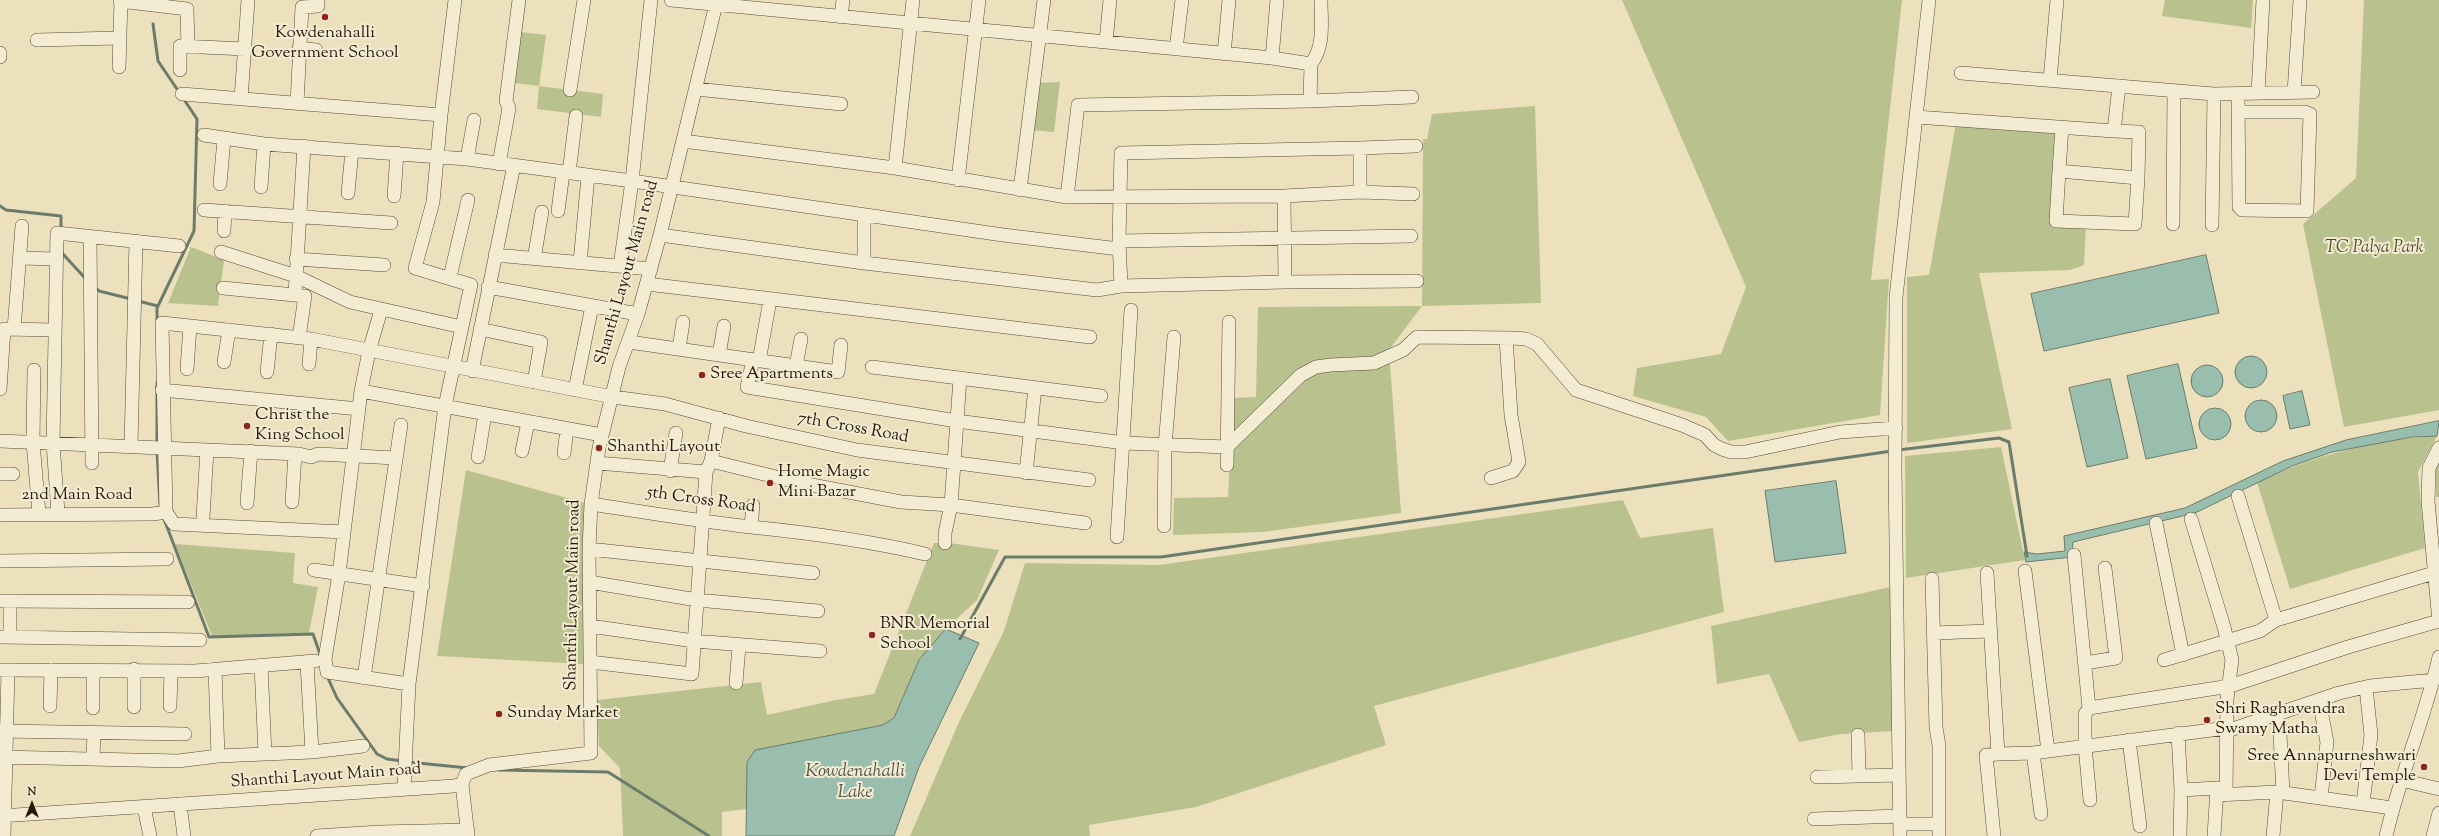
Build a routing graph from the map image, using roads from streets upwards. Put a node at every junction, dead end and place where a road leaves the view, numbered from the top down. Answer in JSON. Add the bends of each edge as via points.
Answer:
{"nodes":[{"id":1,"x":120,"y":0,"type":"edge"},
{"id":2,"x":248,"y":0,"type":"edge"},
{"id":3,"x":318,"y":0,"type":"edge"},
{"id":4,"x":455,"y":0,"type":"edge"},
{"id":5,"x":519,"y":0,"type":"edge"},
{"id":6,"x":584,"y":0,"type":"edge"},
{"id":7,"x":651,"y":0,"type":"edge"},
{"id":8,"x":671,"y":0,"type":"edge"},
{"id":9,"x":844,"y":0,"type":"edge"},
{"id":10,"x":913,"y":0,"type":"edge"},
{"id":11,"x":979,"y":0,"type":"edge"},
{"id":12,"x":1044,"y":0,"type":"edge"},
{"id":13,"x":1110,"y":0,"type":"edge"},
{"id":14,"x":1182,"y":0,"type":"edge"},
{"id":15,"x":1229,"y":0,"type":"edge"},
{"id":16,"x":1277,"y":0,"type":"edge"},
{"id":17,"x":1321,"y":0,"type":"edge"},
{"id":18,"x":1929,"y":0,"type":"edge"},
{"id":19,"x":2057,"y":0,"type":"edge"},
{"id":20,"x":2263,"y":0,"type":"edge"},
{"id":21,"x":2300,"y":0,"type":"edge"},
{"id":22,"x":717,"y":3,"type":"edge"},
{"id":23,"x":781,"y":6,"type":"edge"},
{"id":24,"x":841,"y":17,"type":"junction"},
{"id":25,"x":910,"y":24,"type":"junction"},
{"id":26,"x":975,"y":30,"type":"junction"},
{"id":27,"x":1040,"y":36,"type":"junction"},
{"id":28,"x":119,"y":38,"type":"junction"},
{"id":29,"x":37,"y":40,"type":"dead end"},
{"id":30,"x":1106,"y":42,"type":"junction"},
{"id":31,"x":188,"y":47,"type":"junction"},
{"id":32,"x":300,"y":48,"type":"junction"},
{"id":33,"x":245,"y":49,"type":"junction"},
{"id":34,"x":1176,"y":49,"type":"junction"},
{"id":35,"x":316,"y":50,"type":"dead end"},
{"id":36,"x":0,"y":53,"type":"edge"},
{"id":37,"x":1224,"y":54,"type":"junction"},
{"id":38,"x":0,"y":57,"type":"edge"},
{"id":39,"x":1272,"y":58,"type":"junction"},
{"id":40,"x":1311,"y":64,"type":"junction"},
{"id":41,"x":119,"y":67,"type":"dead end"},
{"id":42,"x":180,"y":70,"type":"dead end"},
{"id":43,"x":1961,"y":72,"type":"dead end"},
{"id":44,"x":2050,"y":80,"type":"junction"},
{"id":45,"x":2119,"y":86,"type":"junction"},
{"id":46,"x":696,"y":89,"type":"junction"},
{"id":47,"x":570,"y":90,"type":"dead end"},
{"id":48,"x":2174,"y":91,"type":"junction"},
{"id":49,"x":2313,"y":92,"type":"dead end"},
{"id":50,"x":2258,"y":93,"type":"junction"},
{"id":51,"x":2294,"y":93,"type":"junction"},
{"id":52,"x":182,"y":94,"type":"dead end"},
{"id":53,"x":2214,"y":94,"type":"junction"},
{"id":54,"x":2238,"y":94,"type":"junction"},
{"id":55,"x":1412,"y":97,"type":"dead end"},
{"id":56,"x":241,"y":99,"type":"junction"},
{"id":57,"x":1310,"y":101,"type":"junction"},
{"id":58,"x":297,"y":103,"type":"junction"},
{"id":59,"x":841,"y":104,"type":"dead end"},
{"id":60,"x":2238,"y":112,"type":"junction"},
{"id":61,"x":441,"y":115,"type":"junction"},
{"id":62,"x":576,"y":116,"type":"dead end"},
{"id":63,"x":1916,"y":117,"type":"junction"},
{"id":64,"x":474,"y":120,"type":"dead end"},
{"id":65,"x":2062,"y":127,"type":"junction"},
{"id":66,"x":2114,"y":131,"type":"junction"},
{"id":67,"x":204,"y":135,"type":"dead end"},
{"id":68,"x":224,"y":139,"type":"junction"},
{"id":69,"x":683,"y":142,"type":"junction"},
{"id":70,"x":264,"y":144,"type":"junction"},
{"id":71,"x":304,"y":146,"type":"junction"},
{"id":72,"x":1416,"y":146,"type":"dead end"},
{"id":73,"x":1360,"y":148,"type":"junction"},
{"id":74,"x":352,"y":150,"type":"junction"},
{"id":75,"x":397,"y":153,"type":"junction"},
{"id":76,"x":437,"y":158,"type":"junction"},
{"id":77,"x":467,"y":160,"type":"junction"},
{"id":78,"x":499,"y":164,"type":"junction"},
{"id":79,"x":514,"y":165,"type":"junction"},
{"id":80,"x":895,"y":168,"type":"junction"},
{"id":81,"x":2059,"y":171,"type":"junction"},
{"id":82,"x":566,"y":173,"type":"junction"},
{"id":83,"x":588,"y":176,"type":"junction"},
{"id":84,"x":2138,"y":178,"type":"junction"},
{"id":85,"x":958,"y":180,"type":"junction"},
{"id":86,"x":632,"y":181,"type":"junction"},
{"id":87,"x":220,"y":184,"type":"dead end"},
{"id":88,"x":261,"y":187,"type":"dead end"},
{"id":89,"x":672,"y":187,"type":"junction"},
{"id":90,"x":1020,"y":190,"type":"junction"},
{"id":91,"x":1360,"y":192,"type":"junction"},
{"id":92,"x":348,"y":193,"type":"dead end"},
{"id":93,"x":1413,"y":194,"type":"dead end"},
{"id":94,"x":394,"y":196,"type":"dead end"},
{"id":95,"x":1284,"y":196,"type":"junction"},
{"id":96,"x":1067,"y":197,"type":"junction"},
{"id":97,"x":1121,"y":198,"type":"junction"},
{"id":98,"x":468,"y":200,"type":"dead end"},
{"id":99,"x":204,"y":210,"type":"dead end"},
{"id":100,"x":226,"y":211,"type":"junction"},
{"id":101,"x":558,"y":211,"type":"dead end"},
{"id":102,"x":542,"y":212,"type":"dead end"},
{"id":103,"x":300,"y":216,"type":"junction"},
{"id":104,"x":864,"y":216,"type":"junction"},
{"id":105,"x":391,"y":223,"type":"dead end"},
{"id":106,"x":2173,"y":224,"type":"dead end"},
{"id":107,"x":2212,"y":225,"type":"dead end"},
{"id":108,"x":22,"y":226,"type":"dead end"},
{"id":109,"x":224,"y":231,"type":"dead end"},
{"id":110,"x":660,"y":235,"type":"junction"},
{"id":111,"x":1411,"y":236,"type":"dead end"},
{"id":112,"x":90,"y":237,"type":"junction"},
{"id":113,"x":1284,"y":238,"type":"junction"},
{"id":114,"x":136,"y":241,"type":"junction"},
{"id":115,"x":1119,"y":245,"type":"junction"},
{"id":116,"x":179,"y":246,"type":"dead end"},
{"id":117,"x":221,"y":252,"type":"dead end"},
{"id":118,"x":495,"y":255,"type":"junction"},
{"id":119,"x":20,"y":258,"type":"junction"},
{"id":120,"x":55,"y":259,"type":"junction"},
{"id":121,"x":296,"y":259,"type":"junction"},
{"id":122,"x":534,"y":259,"type":"junction"},
{"id":123,"x":580,"y":262,"type":"junction"},
{"id":124,"x":864,"y":263,"type":"junction"},
{"id":125,"x":384,"y":265,"type":"dead end"},
{"id":126,"x":620,"y":266,"type":"junction"},
{"id":127,"x":651,"y":268,"type":"junction"},
{"id":128,"x":296,"y":276,"type":"junction"},
{"id":129,"x":450,"y":277,"type":"junction"},
{"id":130,"x":1417,"y":281,"type":"dead end"},
{"id":131,"x":1285,"y":282,"type":"junction"},
{"id":132,"x":647,"y":284,"type":"junction"},
{"id":133,"x":1121,"y":286,"type":"junction"},
{"id":134,"x":488,"y":287,"type":"junction"},
{"id":135,"x":224,"y":288,"type":"dead end"},
{"id":136,"x":295,"y":295,"type":"junction"},
{"id":137,"x":770,"y":300,"type":"junction"},
{"id":138,"x":592,"y":306,"type":"junction"},
{"id":139,"x":381,"y":310,"type":"junction"},
{"id":140,"x":1132,"y":310,"type":"dead end"},
{"id":141,"x":638,"y":314,"type":"junction"},
{"id":142,"x":683,"y":322,"type":"dead end"},
{"id":143,"x":1229,"y":322,"type":"dead end"},
{"id":144,"x":190,"y":326,"type":"junction"},
{"id":145,"x":724,"y":326,"type":"dead end"},
{"id":146,"x":462,"y":327,"type":"junction"},
{"id":147,"x":6,"y":329,"type":"edge"},
{"id":148,"x":480,"y":329,"type":"junction"},
{"id":149,"x":54,"y":330,"type":"junction"},
{"id":150,"x":229,"y":330,"type":"junction"},
{"id":151,"x":271,"y":334,"type":"junction"},
{"id":152,"x":1090,"y":337,"type":"dead end"},
{"id":153,"x":1174,"y":338,"type":"dead end"},
{"id":154,"x":1506,"y":338,"type":"junction"},
{"id":155,"x":305,"y":339,"type":"junction"},
{"id":156,"x":801,"y":339,"type":"dead end"},
{"id":157,"x":629,"y":342,"type":"junction"},
{"id":158,"x":840,"y":345,"type":"dead end"},
{"id":159,"x":679,"y":349,"type":"junction"},
{"id":160,"x":370,"y":351,"type":"junction"},
{"id":161,"x":719,"y":355,"type":"junction"},
{"id":162,"x":756,"y":360,"type":"junction"},
{"id":163,"x":224,"y":362,"type":"dead end"},
{"id":164,"x":309,"y":364,"type":"dead end"},
{"id":165,"x":796,"y":366,"type":"junction"},
{"id":166,"x":453,"y":367,"type":"junction"},
{"id":167,"x":872,"y":367,"type":"dead end"},
{"id":168,"x":187,"y":369,"type":"dead end"},
{"id":169,"x":34,"y":370,"type":"dead end"},
{"id":170,"x":472,"y":371,"type":"junction"},
{"id":171,"x":267,"y":372,"type":"dead end"},
{"id":172,"x":960,"y":378,"type":"junction"},
{"id":173,"x":534,"y":382,"type":"junction"},
{"id":174,"x":1035,"y":388,"type":"junction"},
{"id":175,"x":0,"y":389,"type":"edge"},
{"id":176,"x":162,"y":390,"type":"junction"},
{"id":177,"x":575,"y":390,"type":"junction"},
{"id":178,"x":361,"y":391,"type":"junction"},
{"id":179,"x":1101,"y":396,"type":"dead end"},
{"id":180,"x":613,"y":397,"type":"junction"},
{"id":181,"x":446,"y":406,"type":"junction"},
{"id":182,"x":359,"y":409,"type":"junction"},
{"id":183,"x":484,"y":414,"type":"junction"},
{"id":184,"x":719,"y":418,"type":"junction"},
{"id":185,"x":528,"y":422,"type":"junction"},
{"id":186,"x":957,"y":422,"type":"junction"},
{"id":187,"x":401,"y":425,"type":"dead end"},
{"id":188,"x":567,"y":429,"type":"junction"},
{"id":189,"x":1030,"y":430,"type":"junction"},
{"id":190,"x":1896,"y":432,"type":"junction"},
{"id":191,"x":676,"y":433,"type":"dead end"},
{"id":192,"x":602,"y":435,"type":"junction"},
{"id":193,"x":0,"y":441,"type":"edge"},
{"id":194,"x":33,"y":442,"type":"junction"},
{"id":195,"x":54,"y":443,"type":"junction"},
{"id":196,"x":1124,"y":443,"type":"junction"},
{"id":197,"x":92,"y":445,"type":"junction"},
{"id":198,"x":131,"y":446,"type":"junction"},
{"id":199,"x":1165,"y":446,"type":"junction"},
{"id":200,"x":1227,"y":447,"type":"junction"},
{"id":201,"x":158,"y":448,"type":"junction"},
{"id":202,"x":2439,"y":448,"type":"edge"},
{"id":203,"x":207,"y":450,"type":"junction"},
{"id":204,"x":251,"y":451,"type":"junction"},
{"id":205,"x":522,"y":451,"type":"dead end"},
{"id":206,"x":564,"y":453,"type":"dead end"},
{"id":207,"x":295,"y":454,"type":"junction"},
{"id":208,"x":354,"y":455,"type":"junction"},
{"id":209,"x":478,"y":457,"type":"dead end"},
{"id":210,"x":396,"y":458,"type":"junction"},
{"id":211,"x":92,"y":463,"type":"dead end"},
{"id":212,"x":597,"y":464,"type":"junction"},
{"id":213,"x":954,"y":464,"type":"junction"},
{"id":214,"x":1227,"y":465,"type":"dead end"},
{"id":215,"x":709,"y":467,"type":"junction"},
{"id":216,"x":670,"y":471,"type":"junction"},
{"id":217,"x":1026,"y":473,"type":"junction"},
{"id":218,"x":1491,"y":478,"type":"dead end"},
{"id":219,"x":1089,"y":480,"type":"dead end"},
{"id":220,"x":2238,"y":496,"type":"dead end"},
{"id":221,"x":292,"y":502,"type":"dead end"},
{"id":222,"x":248,"y":503,"type":"dead end"},
{"id":223,"x":591,"y":504,"type":"junction"},
{"id":224,"x":753,"y":505,"type":"dead end"},
{"id":225,"x":951,"y":505,"type":"junction"},
{"id":226,"x":58,"y":513,"type":"junction"},
{"id":227,"x":160,"y":513,"type":"junction"},
{"id":228,"x":39,"y":514,"type":"junction"},
{"id":229,"x":0,"y":515,"type":"edge"},
{"id":230,"x":203,"y":517,"type":"dead end"},
{"id":231,"x":2191,"y":519,"type":"dead end"},
{"id":232,"x":703,"y":520,"type":"junction"},
{"id":233,"x":1085,"y":523,"type":"dead end"},
{"id":234,"x":2156,"y":523,"type":"dead end"},
{"id":235,"x":1164,"y":526,"type":"dead end"},
{"id":236,"x":751,"y":527,"type":"junction"},
{"id":237,"x":344,"y":532,"type":"junction"},
{"id":238,"x":1117,"y":537,"type":"dead end"},
{"id":239,"x":946,"y":543,"type":"dead end"},
{"id":240,"x":589,"y":549,"type":"junction"},
{"id":241,"x":924,"y":554,"type":"dead end"},
{"id":242,"x":2074,"y":555,"type":"dead end"},
{"id":243,"x":167,"y":559,"type":"dead end"},
{"id":244,"x":0,"y":561,"type":"edge"},
{"id":245,"x":700,"y":561,"type":"junction"},
{"id":246,"x":2105,"y":568,"type":"dead end"},
{"id":247,"x":314,"y":570,"type":"dead end"},
{"id":248,"x":2026,"y":571,"type":"dead end"},
{"id":249,"x":1987,"y":573,"type":"dead end"},
{"id":250,"x":2434,"y":573,"type":"junction"},
{"id":251,"x":339,"y":574,"type":"junction"},
{"id":252,"x":813,"y":574,"type":"dead end"},
{"id":253,"x":1932,"y":579,"type":"dead end"},
{"id":254,"x":379,"y":580,"type":"junction"},
{"id":255,"x":589,"y":582,"type":"junction"},
{"id":256,"x":423,"y":586,"type":"junction"},
{"id":257,"x":697,"y":600,"type":"junction"},
{"id":258,"x":5,"y":601,"type":"edge"},
{"id":259,"x":188,"y":602,"type":"dead end"},
{"id":260,"x":818,"y":611,"type":"dead end"},
{"id":261,"x":2276,"y":620,"type":"junction"},
{"id":262,"x":2439,"y":622,"type":"edge"},
{"id":263,"x":590,"y":626,"type":"junction"},
{"id":264,"x":1990,"y":630,"type":"junction"},
{"id":265,"x":1934,"y":632,"type":"junction"},
{"id":266,"x":5,"y":637,"type":"edge"},
{"id":267,"x":200,"y":640,"type":"dead end"},
{"id":268,"x":694,"y":641,"type":"junction"},
{"id":269,"x":2228,"y":642,"type":"junction"},
{"id":270,"x":739,"y":646,"type":"junction"},
{"id":271,"x":820,"y":650,"type":"dead end"},
{"id":272,"x":2183,"y":655,"type":"junction"},
{"id":273,"x":2439,"y":657,"type":"edge"},
{"id":274,"x":325,"y":660,"type":"junction"},
{"id":275,"x":2164,"y":660,"type":"dead end"},
{"id":276,"x":590,"y":662,"type":"junction"},
{"id":277,"x":307,"y":663,"type":"junction"},
{"id":278,"x":2085,"y":663,"type":"junction"},
{"id":279,"x":261,"y":665,"type":"junction"},
{"id":280,"x":134,"y":669,"type":"junction"},
{"id":281,"x":215,"y":669,"type":"junction"},
{"id":282,"x":4,"y":670,"type":"edge"},
{"id":283,"x":51,"y":670,"type":"junction"},
{"id":284,"x":93,"y":670,"type":"junction"},
{"id":285,"x":171,"y":671,"type":"junction"},
{"id":286,"x":364,"y":678,"type":"junction"},
{"id":287,"x":2434,"y":680,"type":"junction"},
{"id":288,"x":736,"y":683,"type":"dead end"},
{"id":289,"x":409,"y":684,"type":"junction"},
{"id":290,"x":2230,"y":686,"type":"junction"},
{"id":291,"x":2366,"y":687,"type":"junction"},
{"id":292,"x":2319,"y":700,"type":"junction"},
{"id":293,"x":50,"y":706,"type":"dead end"},
{"id":294,"x":170,"y":706,"type":"dead end"},
{"id":295,"x":134,"y":707,"type":"dead end"},
{"id":296,"x":93,"y":708,"type":"dead end"},
{"id":297,"x":2089,"y":708,"type":"junction"},
{"id":298,"x":2279,"y":714,"type":"junction"},
{"id":299,"x":2227,"y":729,"type":"junction"},
{"id":300,"x":3,"y":731,"type":"edge"},
{"id":301,"x":94,"y":733,"type":"junction"},
{"id":302,"x":2178,"y":733,"type":"junction"},
{"id":303,"x":185,"y":734,"type":"dead end"},
{"id":304,"x":1858,"y":735,"type":"dead end"},
{"id":305,"x":2129,"y":740,"type":"junction"},
{"id":306,"x":363,"y":746,"type":"dead end"},
{"id":307,"x":2085,"y":746,"type":"junction"},
{"id":308,"x":2048,"y":751,"type":"junction"},
{"id":309,"x":312,"y":752,"type":"junction"},
{"id":310,"x":2033,"y":753,"type":"junction"},
{"id":311,"x":265,"y":754,"type":"junction"},
{"id":312,"x":1998,"y":754,"type":"junction"},
{"id":313,"x":218,"y":756,"type":"junction"},
{"id":314,"x":3,"y":757,"type":"edge"},
{"id":315,"x":93,"y":758,"type":"junction"},
{"id":316,"x":1899,"y":775,"type":"junction"},
{"id":317,"x":1859,"y":776,"type":"junction"},
{"id":318,"x":1817,"y":777,"type":"dead end"},
{"id":319,"x":2401,"y":780,"type":"junction"},
{"id":320,"x":462,"y":784,"type":"junction"},
{"id":321,"x":2439,"y":789,"type":"edge"},
{"id":322,"x":404,"y":790,"type":"junction"},
{"id":323,"x":2181,"y":790,"type":"junction"},
{"id":324,"x":2280,"y":792,"type":"junction"},
{"id":325,"x":2222,"y":795,"type":"junction"},
{"id":326,"x":2321,"y":798,"type":"junction"},
{"id":327,"x":2090,"y":800,"type":"dead end"},
{"id":328,"x":180,"y":804,"type":"junction"},
{"id":329,"x":2363,"y":804,"type":"junction"},
{"id":330,"x":144,"y":807,"type":"junction"},
{"id":331,"x":2392,"y":808,"type":"junction"},
{"id":332,"x":2439,"y":813,"type":"edge"},
{"id":333,"x":2041,"y":814,"type":"dead end"},
{"id":334,"x":2,"y":816,"type":"edge"},
{"id":335,"x":1814,"y":819,"type":"dead end"},
{"id":336,"x":1900,"y":826,"type":"edge"},
{"id":337,"x":2140,"y":826,"type":"dead end"},
{"id":338,"x":1939,"y":830,"type":"edge"},
{"id":339,"x":468,"y":833,"type":"edge"},
{"id":340,"x":2435,"y":834,"type":"edge"},
{"id":341,"x":4,"y":836,"type":"edge"},
{"id":342,"x":150,"y":836,"type":"edge"},
{"id":343,"x":184,"y":836,"type":"edge"},
{"id":344,"x":317,"y":836,"type":"edge"},
{"id":345,"x":1994,"y":836,"type":"edge"},
{"id":346,"x":2180,"y":836,"type":"edge"},
{"id":347,"x":2214,"y":836,"type":"edge"},
{"id":348,"x":2273,"y":836,"type":"edge"},
{"id":349,"x":2386,"y":836,"type":"edge"}],
"edges":[{"from":1,"to":28,"type":"street"},
{"from":1,"to":31,"type":"street","via":[[187,9]]},
{"from":2,"to":33,"type":"street"},
{"from":3,"to":32,"type":"street","via":[[318,6],[302,7]]},
{"from":4,"to":61,"type":"street"},
{"from":5,"to":78,"type":"street","via":[[506,101],[509,108]]},
{"from":6,"to":47,"type":"street"},
{"from":7,"to":86,"type":"street"},
{"from":8,"to":22,"type":"street"},
{"from":9,"to":24,"type":"street"},
{"from":10,"to":25,"type":"street"},
{"from":11,"to":26,"type":"street"},
{"from":12,"to":27,"type":"street"},
{"from":13,"to":30,"type":"street"},
{"from":14,"to":34,"type":"street"},
{"from":15,"to":37,"type":"street"},
{"from":16,"to":39,"type":"street"},
{"from":17,"to":40,"type":"street","via":[[1321,39]]},
{"from":18,"to":63,"type":"street"},
{"from":19,"to":44,"type":"street"},
{"from":20,"to":50,"type":"street"},
{"from":21,"to":51,"type":"street"},
{"from":22,"to":23,"type":"street"},
{"from":22,"to":46,"type":"street","name":"Shanthi Layout Main road"},
{"from":23,"to":24,"type":"street"},
{"from":24,"to":25,"type":"street"},
{"from":25,"to":26,"type":"street"},
{"from":25,"to":80,"type":"street"},
{"from":26,"to":27,"type":"street"},
{"from":26,"to":85,"type":"street"},
{"from":27,"to":30,"type":"street"},
{"from":27,"to":90,"type":"street"},
{"from":28,"to":29,"type":"street"},
{"from":28,"to":41,"type":"street"},
{"from":30,"to":34,"type":"street"},
{"from":31,"to":33,"type":"street"},
{"from":31,"to":42,"type":"street","via":[[180,46]]},
{"from":32,"to":35,"type":"street"},
{"from":32,"to":58,"type":"street"},
{"from":33,"to":56,"type":"street"},
{"from":34,"to":37,"type":"street"},
{"from":36,"to":38,"type":"street"},
{"from":37,"to":39,"type":"street"},
{"from":39,"to":40,"type":"street"},
{"from":40,"to":57,"type":"street"},
{"from":43,"to":44,"type":"street"},
{"from":44,"to":45,"type":"street"},
{"from":45,"to":48,"type":"street"},
{"from":45,"to":66,"type":"street"},
{"from":46,"to":59,"type":"street"},
{"from":46,"to":69,"type":"street","name":"Shanthi Layout Main road"},
{"from":48,"to":53,"type":"street"},
{"from":48,"to":106,"type":"street"},
{"from":49,"to":51,"type":"street"},
{"from":50,"to":51,"type":"street"},
{"from":50,"to":54,"type":"street"},
{"from":52,"to":56,"type":"street"},
{"from":53,"to":54,"type":"street"},
{"from":53,"to":107,"type":"street"},
{"from":54,"to":60,"type":"street"},
{"from":55,"to":57,"type":"street"},
{"from":56,"to":58,"type":"street"},
{"from":57,"to":96,"type":"street","via":[[1078,105]]},
{"from":58,"to":61,"type":"street"},
{"from":60,"to":60,"type":"street","via":[[2240,209],[2307,211],[2310,114]]},
{"from":61,"to":76,"type":"street"},
{"from":62,"to":82,"type":"street"},
{"from":63,"to":65,"type":"street"},
{"from":63,"to":190,"type":"street","via":[[1896,297]]},
{"from":64,"to":77,"type":"street"},
{"from":65,"to":66,"type":"street"},
{"from":65,"to":81,"type":"street"},
{"from":66,"to":84,"type":"street","via":[[2138,132]]},
{"from":67,"to":68,"type":"street"},
{"from":68,"to":70,"type":"street"},
{"from":68,"to":87,"type":"street"},
{"from":69,"to":80,"type":"street"},
{"from":69,"to":89,"type":"street","name":"Shanthi Layout Main road"},
{"from":70,"to":71,"type":"street"},
{"from":70,"to":88,"type":"street"},
{"from":71,"to":74,"type":"street"},
{"from":71,"to":103,"type":"street"},
{"from":72,"to":73,"type":"street"},
{"from":73,"to":91,"type":"street"},
{"from":73,"to":97,"type":"street","via":[[1121,153]]},
{"from":74,"to":75,"type":"street"},
{"from":74,"to":92,"type":"street"},
{"from":75,"to":76,"type":"street"},
{"from":75,"to":94,"type":"street"},
{"from":76,"to":77,"type":"street"},
{"from":76,"to":129,"type":"street","via":[[433,202],[415,268]]},
{"from":77,"to":78,"type":"street"},
{"from":78,"to":79,"type":"street"},
{"from":79,"to":82,"type":"street"},
{"from":79,"to":118,"type":"street"},
{"from":80,"to":85,"type":"street"},
{"from":81,"to":84,"type":"street"},
{"from":81,"to":84,"type":"street","via":[[2056,221],[2135,224]]},
{"from":82,"to":83,"type":"street"},
{"from":82,"to":101,"type":"street"},
{"from":83,"to":86,"type":"street"},
{"from":83,"to":123,"type":"street"},
{"from":85,"to":90,"type":"street"},
{"from":86,"to":89,"type":"street"},
{"from":86,"to":126,"type":"street"},
{"from":89,"to":104,"type":"street"},
{"from":89,"to":110,"type":"street","name":"Shanthi Layout Main road"},
{"from":90,"to":96,"type":"street"},
{"from":91,"to":93,"type":"street"},
{"from":91,"to":95,"type":"street"},
{"from":95,"to":97,"type":"street"},
{"from":95,"to":113,"type":"street"},
{"from":96,"to":97,"type":"street"},
{"from":97,"to":115,"type":"street"},
{"from":98,"to":129,"type":"street"},
{"from":99,"to":100,"type":"street"},
{"from":100,"to":103,"type":"street"},
{"from":100,"to":109,"type":"street"},
{"from":102,"to":122,"type":"street"},
{"from":103,"to":105,"type":"street"},
{"from":103,"to":121,"type":"street"},
{"from":104,"to":115,"type":"street"},
{"from":104,"to":124,"type":"street"},
{"from":108,"to":119,"type":"street"},
{"from":110,"to":124,"type":"street"},
{"from":110,"to":127,"type":"street","name":"Shanthi Layout Main road"},
{"from":111,"to":113,"type":"street"},
{"from":112,"to":114,"type":"street"},
{"from":112,"to":120,"type":"street","via":[[56,233]]},
{"from":112,"to":197,"type":"street"},
{"from":113,"to":115,"type":"street"},
{"from":113,"to":131,"type":"street"},
{"from":114,"to":116,"type":"street"},
{"from":114,"to":198,"type":"street"},
{"from":115,"to":133,"type":"street"},
{"from":117,"to":128,"type":"street"},
{"from":118,"to":122,"type":"street"},
{"from":118,"to":134,"type":"street"},
{"from":119,"to":120,"type":"street"},
{"from":119,"to":147,"type":"street"},
{"from":120,"to":149,"type":"street"},
{"from":121,"to":125,"type":"street"},
{"from":121,"to":128,"type":"street"},
{"from":122,"to":123,"type":"street"},
{"from":123,"to":126,"type":"street"},
{"from":124,"to":133,"type":"street","via":[[1097,290]]},
{"from":126,"to":127,"type":"street"},
{"from":127,"to":132,"type":"street","name":"Shanthi Layout Main road"},
{"from":128,"to":136,"type":"street"},
{"from":128,"to":139,"type":"street","via":[[350,302]]},
{"from":129,"to":146,"type":"street","via":[[470,284]]},
{"from":130,"to":131,"type":"street"},
{"from":131,"to":133,"type":"street"},
{"from":132,"to":137,"type":"street"},
{"from":132,"to":141,"type":"street","name":"Shanthi Layout Main road"},
{"from":134,"to":138,"type":"street"},
{"from":134,"to":148,"type":"street"},
{"from":135,"to":136,"type":"street"},
{"from":136,"to":155,"type":"street","via":[[305,296]]},
{"from":137,"to":152,"type":"street"},
{"from":137,"to":162,"type":"street"},
{"from":138,"to":141,"type":"street"},
{"from":138,"to":177,"type":"street"},
{"from":139,"to":146,"type":"street"},
{"from":139,"to":160,"type":"street"},
{"from":140,"to":196,"type":"street"},
{"from":141,"to":157,"type":"street","name":"Shanthi Layout Main road"},
{"from":142,"to":159,"type":"street"},
{"from":143,"to":200,"type":"street"},
{"from":144,"to":150,"type":"street","name":"7th Cross Road"},
{"from":144,"to":168,"type":"street"},
{"from":144,"to":176,"type":"street","name":"7th Cross Road","via":[[162,323]]},
{"from":145,"to":161,"type":"street"},
{"from":146,"to":166,"type":"street"},
{"from":147,"to":149,"type":"street"},
{"from":147,"to":175,"type":"street"},
{"from":148,"to":170,"type":"street"},
{"from":148,"to":173,"type":"street","via":[[541,342]]},
{"from":149,"to":195,"type":"street"},
{"from":150,"to":151,"type":"street","name":"7th Cross Road"},
{"from":150,"to":163,"type":"street"},
{"from":151,"to":155,"type":"street","name":"7th Cross Road"},
{"from":151,"to":171,"type":"street"},
{"from":153,"to":199,"type":"street"},
{"from":154,"to":190,"type":"street","via":[[1526,339],[1537,344],[1576,390],[1682,425],[1705,435],[1714,445],[1731,452],[1745,452],[1840,432]]},
{"from":154,"to":200,"type":"street","via":[[1417,337],[1403,350],[1374,363],[1316,367],[1302,376]]},
{"from":154,"to":218,"type":"street","via":[[1511,415],[1519,462],[1512,471]]},
{"from":155,"to":160,"type":"street","name":"7th Cross Road"},
{"from":155,"to":164,"type":"street"},
{"from":156,"to":165,"type":"street"},
{"from":157,"to":159,"type":"street"},
{"from":157,"to":180,"type":"street","name":"Shanthi Layout Main road","via":[[619,367]]},
{"from":158,"to":165,"type":"street","via":[[838,372]]},
{"from":159,"to":161,"type":"street"},
{"from":160,"to":166,"type":"street","name":"7th Cross Road"},
{"from":160,"to":178,"type":"street"},
{"from":161,"to":162,"type":"street"},
{"from":162,"to":165,"type":"street"},
{"from":162,"to":186,"type":"street","via":[[747,387]]},
{"from":166,"to":170,"type":"street","name":"7th Cross Road"},
{"from":166,"to":181,"type":"street"},
{"from":167,"to":172,"type":"street"},
{"from":169,"to":194,"type":"street"},
{"from":170,"to":173,"type":"street","name":"7th Cross Road"},
{"from":172,"to":174,"type":"street"},
{"from":172,"to":186,"type":"street"},
{"from":173,"to":177,"type":"street","name":"7th Cross Road"},
{"from":174,"to":179,"type":"street"},
{"from":174,"to":189,"type":"street"},
{"from":176,"to":182,"type":"street"},
{"from":176,"to":201,"type":"street"},
{"from":177,"to":180,"type":"street","name":"7th Cross Road"},
{"from":178,"to":181,"type":"street"},
{"from":178,"to":182,"type":"street"},
{"from":180,"to":184,"type":"street","name":"7th Cross Road","via":[[665,404]]},
{"from":180,"to":192,"type":"street","name":"Shanthi Layout Main road"},
{"from":181,"to":183,"type":"street"},
{"from":181,"to":256,"type":"street"},
{"from":182,"to":208,"type":"street"},
{"from":183,"to":185,"type":"street"},
{"from":183,"to":209,"type":"street"},
{"from":184,"to":213,"type":"street","name":"7th Cross Road","via":[[857,450]]},
{"from":184,"to":215,"type":"street"},
{"from":185,"to":188,"type":"street"},
{"from":185,"to":205,"type":"street"},
{"from":186,"to":189,"type":"street"},
{"from":186,"to":213,"type":"street"},
{"from":187,"to":210,"type":"street"},
{"from":188,"to":192,"type":"street"},
{"from":188,"to":206,"type":"street"},
{"from":189,"to":196,"type":"street"},
{"from":189,"to":217,"type":"street"},
{"from":190,"to":316,"type":"street"},
{"from":191,"to":216,"type":"street"},
{"from":192,"to":212,"type":"street","name":"Shanthi Layout Main road"},
{"from":193,"to":194,"type":"street"},
{"from":194,"to":195,"type":"street"},
{"from":194,"to":228,"type":"street"},
{"from":195,"to":197,"type":"street"},
{"from":195,"to":226,"type":"street"},
{"from":196,"to":199,"type":"street"},
{"from":196,"to":238,"type":"street"},
{"from":197,"to":198,"type":"street"},
{"from":197,"to":211,"type":"street"},
{"from":198,"to":201,"type":"street"},
{"from":199,"to":200,"type":"street"},
{"from":199,"to":235,"type":"street"},
{"from":200,"to":214,"type":"street"},
{"from":201,"to":203,"type":"street"},
{"from":201,"to":227,"type":"street"},
{"from":202,"to":250,"type":"street","via":[[2430,468],[2428,501]]},
{"from":203,"to":204,"type":"street"},
{"from":203,"to":230,"type":"street"},
{"from":204,"to":207,"type":"street"},
{"from":204,"to":222,"type":"street"},
{"from":207,"to":208,"type":"street","via":[[311,457],[318,454]]},
{"from":207,"to":221,"type":"street"},
{"from":208,"to":210,"type":"street"},
{"from":208,"to":237,"type":"street"},
{"from":210,"to":254,"type":"street"},
{"from":212,"to":216,"type":"street"},
{"from":212,"to":223,"type":"street","name":"Shanthi Layout Main road"},
{"from":213,"to":217,"type":"street","name":"7th Cross Road"},
{"from":213,"to":225,"type":"street"},
{"from":215,"to":216,"type":"street"},
{"from":215,"to":225,"type":"street","via":[[901,502]]},
{"from":215,"to":232,"type":"street"},
{"from":217,"to":219,"type":"street","name":"7th Cross Road"},
{"from":220,"to":261,"type":"street"},
{"from":223,"to":232,"type":"street","name":"5th Cross Road"},
{"from":223,"to":240,"type":"street","name":"Shanthi Layout Main road"},
{"from":224,"to":236,"type":"street"},
{"from":225,"to":233,"type":"street"},
{"from":225,"to":239,"type":"street","via":[[945,533]]},
{"from":226,"to":227,"type":"street","name":"2nd Main Road"},
{"from":226,"to":228,"type":"street","name":"2nd Main Road"},
{"from":227,"to":237,"type":"street","via":[[174,524]]},
{"from":228,"to":229,"type":"street","name":"2nd Main Road"},
{"from":231,"to":269,"type":"street"},
{"from":232,"to":236,"type":"street","name":"5th Cross Road"},
{"from":232,"to":245,"type":"street"},
{"from":234,"to":272,"type":"street"},
{"from":236,"to":241,"type":"street","name":"5th Cross Road","via":[[804,531]]},
{"from":237,"to":251,"type":"street"},
{"from":240,"to":245,"type":"street"},
{"from":240,"to":255,"type":"street","name":"Shanthi Layout Main road"},
{"from":242,"to":278,"type":"street"},
{"from":243,"to":244,"type":"street"},
{"from":245,"to":252,"type":"street"},
{"from":245,"to":257,"type":"street"},
{"from":246,"to":278,"type":"street","via":[[2116,658]]},
{"from":247,"to":251,"type":"street"},
{"from":248,"to":308,"type":"street"},
{"from":249,"to":264,"type":"street"},
{"from":250,"to":261,"type":"street"},
{"from":250,"to":262,"type":"street"},
{"from":251,"to":254,"type":"street"},
{"from":251,"to":274,"type":"street"},
{"from":253,"to":265,"type":"street"},
{"from":254,"to":256,"type":"street"},
{"from":254,"to":286,"type":"street"},
{"from":255,"to":257,"type":"street"},
{"from":255,"to":263,"type":"street","name":"Shanthi Layout Main road"},
{"from":256,"to":289,"type":"street"},
{"from":257,"to":260,"type":"street"},
{"from":257,"to":268,"type":"street"},
{"from":258,"to":259,"type":"street"},
{"from":258,"to":266,"type":"street"},
{"from":261,"to":269,"type":"street","via":[[2260,631]]},
{"from":262,"to":290,"type":"street","via":[[2348,647]]},
{"from":263,"to":268,"type":"street"},
{"from":263,"to":276,"type":"street","name":"Shanthi Layout Main road"},
{"from":264,"to":265,"type":"street"},
{"from":264,"to":312,"type":"street"},
{"from":265,"to":338,"type":"street","via":[[1936,727],[1939,746]]},
{"from":266,"to":267,"type":"street"},
{"from":268,"to":270,"type":"street"},
{"from":268,"to":276,"type":"street","via":[[692,674]]},
{"from":269,"to":272,"type":"street"},
{"from":269,"to":290,"type":"street","via":[[2232,660]]},
{"from":270,"to":271,"type":"street"},
{"from":270,"to":288,"type":"street"},
{"from":272,"to":275,"type":"street"},
{"from":273,"to":287,"type":"street"},
{"from":274,"to":277,"type":"street"},
{"from":274,"to":286,"type":"street","via":[[327,672]]},
{"from":276,"to":320,"type":"street","name":"Shanthi Layout Main road","via":[[591,753],[489,765],[466,774]]},
{"from":277,"to":279,"type":"street"},
{"from":277,"to":309,"type":"street"},
{"from":278,"to":297,"type":"street"},
{"from":279,"to":281,"type":"street"},
{"from":279,"to":311,"type":"street"},
{"from":280,"to":284,"type":"street"},
{"from":280,"to":285,"type":"street"},
{"from":280,"to":295,"type":"street"},
{"from":281,"to":285,"type":"street"},
{"from":281,"to":313,"type":"street"},
{"from":282,"to":283,"type":"street"},
{"from":282,"to":300,"type":"street"},
{"from":283,"to":284,"type":"street"},
{"from":283,"to":293,"type":"street"},
{"from":284,"to":296,"type":"street"},
{"from":285,"to":294,"type":"street"},
{"from":286,"to":289,"type":"street"},
{"from":287,"to":291,"type":"street"},
{"from":287,"to":319,"type":"street"},
{"from":289,"to":322,"type":"street"},
{"from":290,"to":297,"type":"street"},
{"from":290,"to":299,"type":"street","via":[[2227,700]]},
{"from":291,"to":292,"type":"street"},
{"from":291,"to":329,"type":"street","via":[[2370,735]]},
{"from":292,"to":298,"type":"street"},
{"from":292,"to":326,"type":"street","via":[[2327,742]]},
{"from":297,"to":307,"type":"street","via":[[2085,714]]},
{"from":298,"to":299,"type":"street"},
{"from":298,"to":324,"type":"street"},
{"from":299,"to":302,"type":"street"},
{"from":299,"to":325,"type":"street"},
{"from":300,"to":301,"type":"street"},
{"from":300,"to":314,"type":"street"},
{"from":301,"to":303,"type":"street"},
{"from":301,"to":315,"type":"street"},
{"from":302,"to":305,"type":"street"},
{"from":302,"to":323,"type":"street"},
{"from":304,"to":317,"type":"street"},
{"from":305,"to":307,"type":"street"},
{"from":305,"to":337,"type":"street"},
{"from":306,"to":309,"type":"street"},
{"from":307,"to":308,"type":"street"},
{"from":307,"to":327,"type":"street"},
{"from":308,"to":310,"type":"street"},
{"from":309,"to":311,"type":"street"},
{"from":310,"to":312,"type":"street"},
{"from":310,"to":333,"type":"street"},
{"from":311,"to":313,"type":"street"},
{"from":312,"to":345,"type":"street","via":[[1986,755]]},
{"from":313,"to":315,"type":"street","via":[[178,761]]},
{"from":314,"to":315,"type":"street"},
{"from":314,"to":334,"type":"street"},
{"from":316,"to":317,"type":"street"},
{"from":316,"to":336,"type":"street"},
{"from":317,"to":318,"type":"street"},
{"from":319,"to":321,"type":"street"},
{"from":319,"to":331,"type":"street"},
{"from":320,"to":322,"type":"street","name":"Shanthi Layout Main road"},
{"from":320,"to":339,"type":"street"},
{"from":322,"to":328,"type":"street","name":"Shanthi Layout Main road"},
{"from":323,"to":325,"type":"street","via":[[2217,788]]},
{"from":323,"to":346,"type":"street"},
{"from":324,"to":325,"type":"street"},
{"from":324,"to":326,"type":"street"},
{"from":324,"to":348,"type":"street"},
{"from":325,"to":347,"type":"street"},
{"from":326,"to":329,"type":"street"},
{"from":328,"to":330,"type":"street","name":"Shanthi Layout Main road"},
{"from":328,"to":343,"type":"street"},
{"from":329,"to":331,"type":"street"},
{"from":330,"to":334,"type":"street","name":"Shanthi Layout Main road"},
{"from":330,"to":342,"type":"street"},
{"from":331,"to":349,"type":"street"},
{"from":332,"to":340,"type":"street"},
{"from":334,"to":341,"type":"street"},
{"from":335,"to":336,"type":"street"},
{"from":336,"to":338,"type":"street"},
{"from":339,"to":344,"type":"street","via":[[380,832]]}]}
